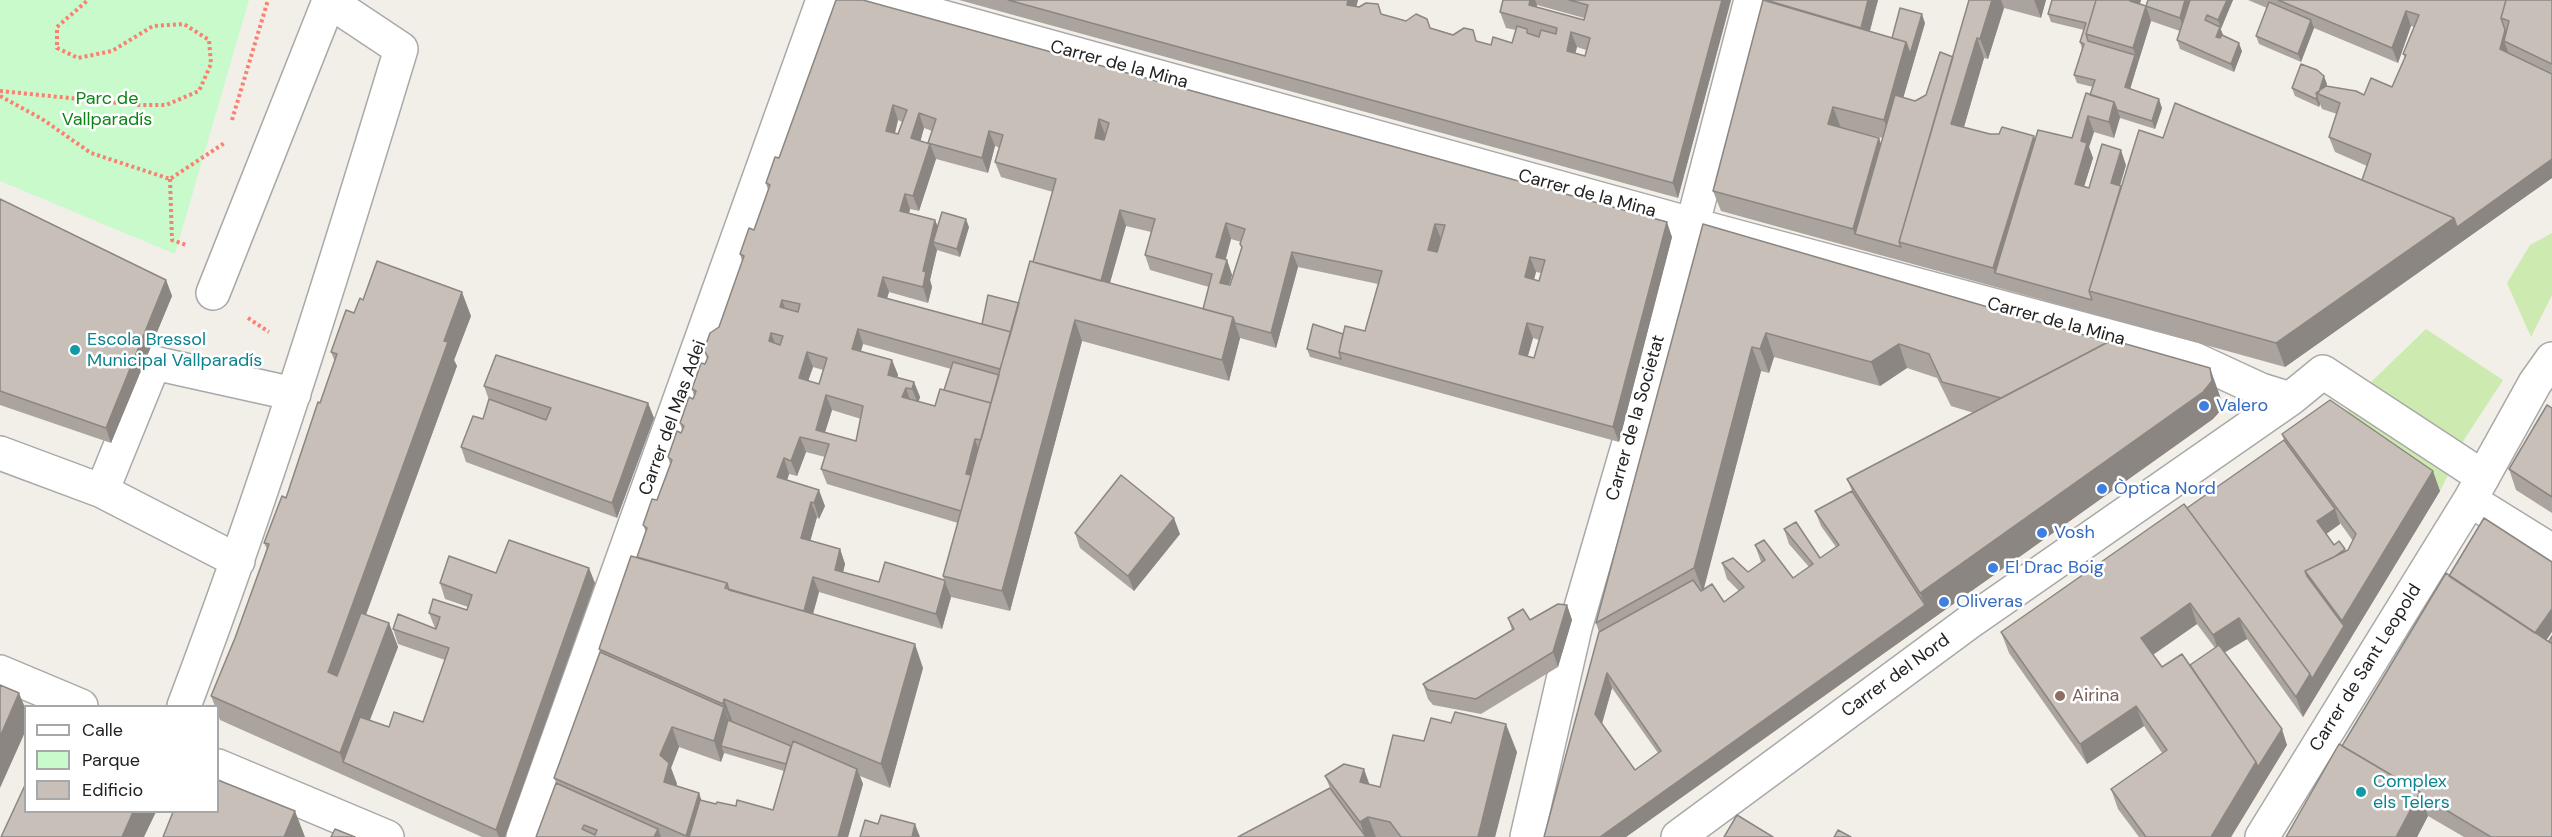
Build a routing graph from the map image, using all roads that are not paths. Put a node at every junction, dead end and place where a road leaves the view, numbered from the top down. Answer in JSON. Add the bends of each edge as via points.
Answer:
{"nodes":[{"id":1,"x":823,"y":0,"type":"edge"},
{"id":2,"x":881,"y":0,"type":"edge"},
{"id":3,"x":1750,"y":0,"type":"edge"},
{"id":4,"x":1693,"y":223,"type":"junction"},
{"id":5,"x":213,"y":293,"type":"dead end"},
{"id":6,"x":2552,"y":358,"type":"edge"},
{"id":7,"x":294,"y":394,"type":"junction"},
{"id":8,"x":2290,"y":399,"type":"junction"},
{"id":9,"x":0,"y":453,"type":"edge"},
{"id":10,"x":2476,"y":489,"type":"junction"},
{"id":11,"x":102,"y":491,"type":"junction"},
{"id":12,"x":2552,"y":551,"type":"edge"},
{"id":13,"x":238,"y":561,"type":"junction"},
{"id":14,"x":0,"y":672,"type":"edge"},
{"id":15,"x":79,"y":705,"type":"edge"},
{"id":16,"x":184,"y":705,"type":"edge"},
{"id":17,"x":219,"y":766,"type":"edge"},
{"id":18,"x":387,"y":837,"type":"edge"},
{"id":19,"x":523,"y":837,"type":"edge"},
{"id":20,"x":1527,"y":837,"type":"edge"},
{"id":21,"x":1678,"y":837,"type":"edge"},
{"id":22,"x":2262,"y":837,"type":"edge"}],
"edges":[{"from":1,"to":19,"type":"street","name":"Carrer del Mas Adei"},
{"from":2,"to":4,"type":"street","name":"Carrer de la Mina"},
{"from":3,"to":4,"type":"street","name":"Carrer de la Societat"},
{"from":4,"to":8,"type":"street","name":"Carrer de la Mina","via":[[2194,359]]},
{"from":4,"to":20,"type":"street","name":"Carrer de la Societat","via":[[1575,628]]},
{"from":5,"to":7,"type":"street","via":[[329,1],[401,49]]},
{"from":6,"to":10,"type":"street","name":"Carrer de Sant Leopold"},
{"from":7,"to":11,"type":"street","via":[[154,363]]},
{"from":7,"to":13,"type":"street"},
{"from":8,"to":10,"type":"street","name":"Carrer del Nord","via":[[2323,372]]},
{"from":8,"to":21,"type":"street","name":"Carrer del Nord","via":[[1968,623]]},
{"from":9,"to":11,"type":"street"},
{"from":10,"to":12,"type":"street"},
{"from":10,"to":22,"type":"street","name":"Carrer de Sant Leopold"},
{"from":11,"to":13,"type":"street"},
{"from":13,"to":16,"type":"street"},
{"from":14,"to":15,"type":"street"},
{"from":17,"to":18,"type":"street"}]}
